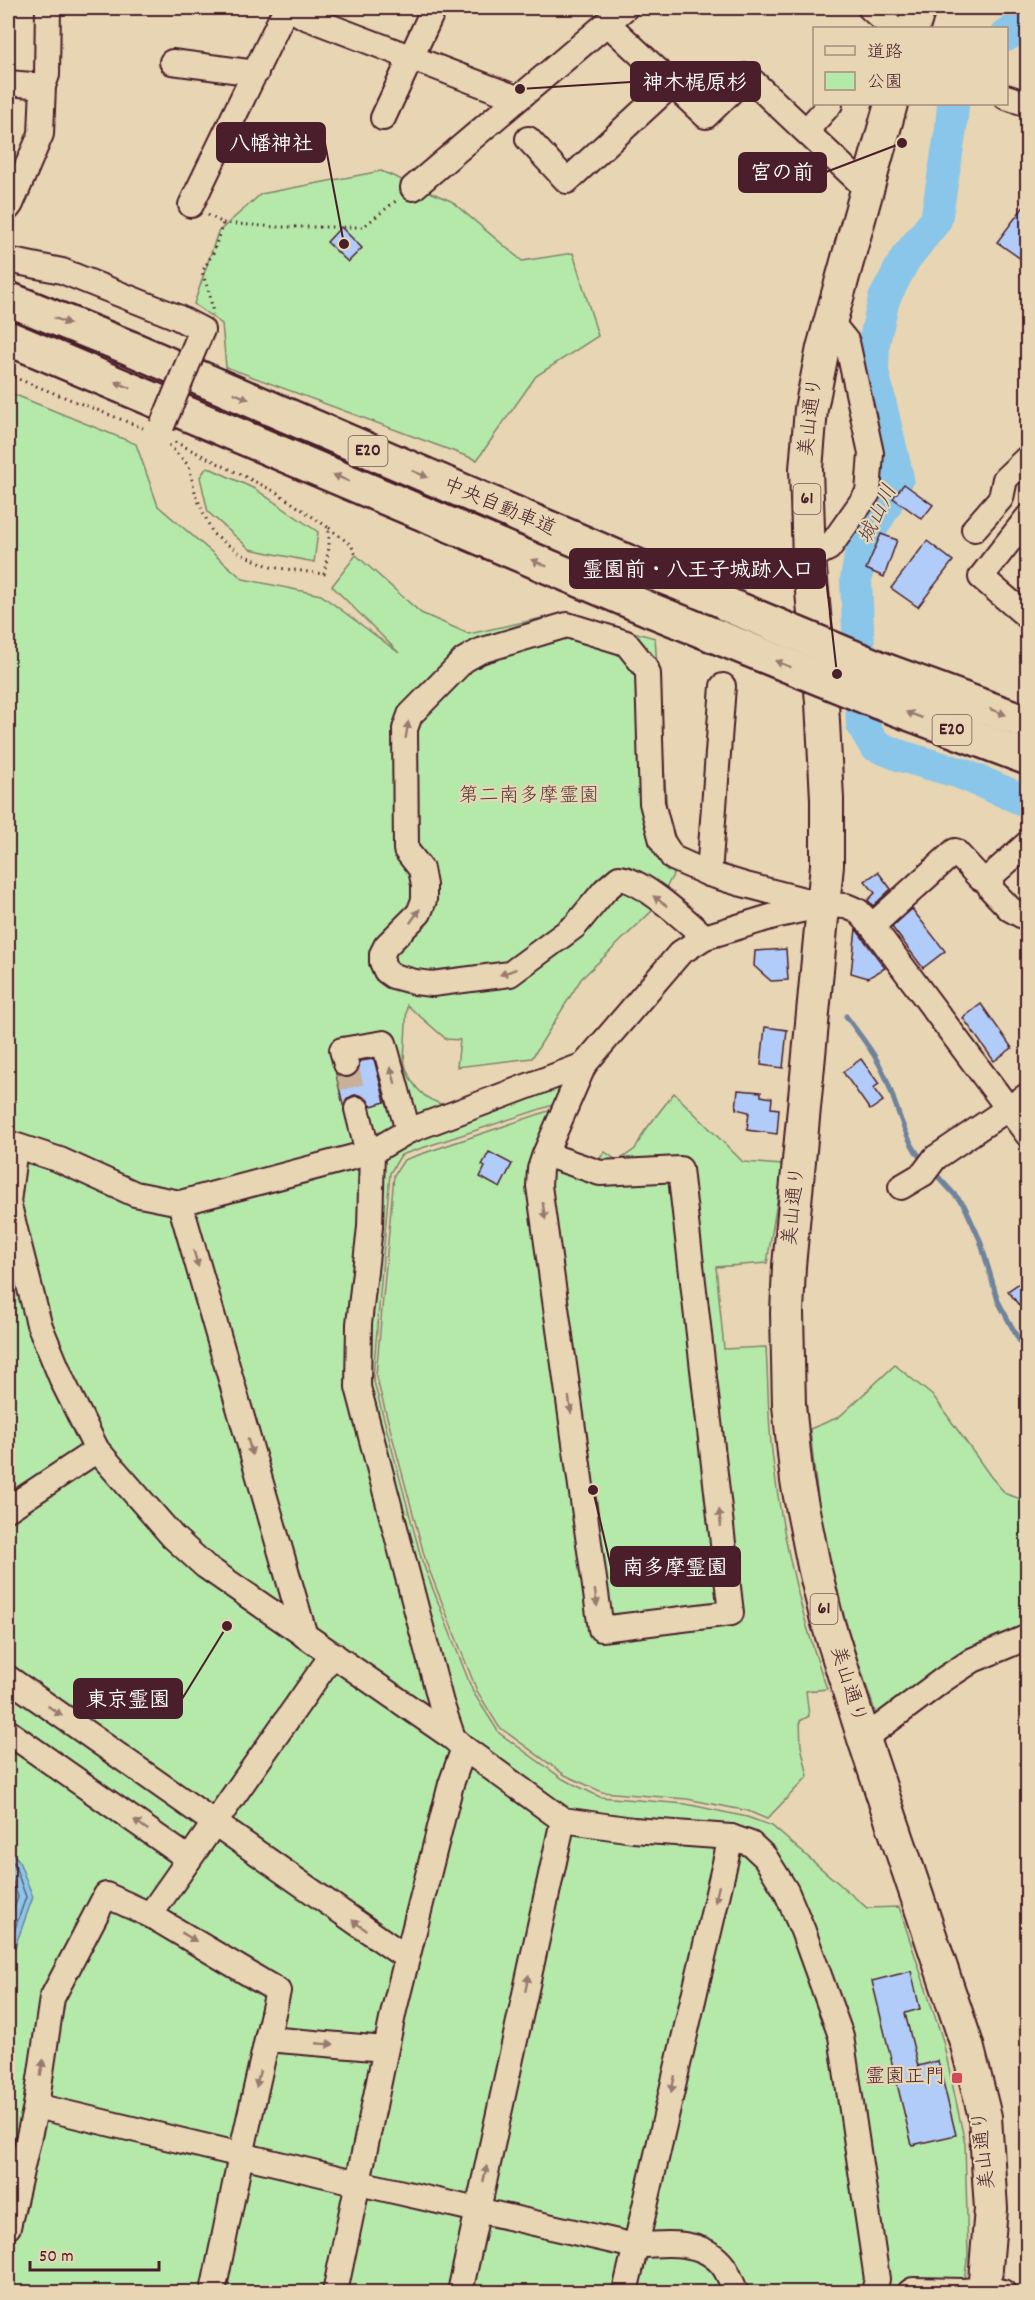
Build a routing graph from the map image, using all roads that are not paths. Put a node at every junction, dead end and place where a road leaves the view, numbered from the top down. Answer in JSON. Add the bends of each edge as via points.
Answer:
{"nodes":[{"id":1,"x":48,"y":8,"type":"edge"},
{"id":2,"x":287,"y":8,"type":"edge"},
{"id":3,"x":434,"y":8,"type":"edge"},
{"id":4,"x":870,"y":8,"type":"edge"},
{"id":5,"x":919,"y":8,"type":"edge"},
{"id":6,"x":616,"y":15,"type":"edge"},
{"id":7,"x":891,"y":27,"type":"edge"},
{"id":8,"x":913,"y":27,"type":"edge"},
{"id":9,"x":409,"y":58,"type":"junction"},
{"id":10,"x":172,"y":62,"type":"dead end"},
{"id":11,"x":256,"y":73,"type":"junction"},
{"id":12,"x":8,"y":83,"type":"edge"},
{"id":13,"x":672,"y":84,"type":"junction"},
{"id":14,"x":43,"y":86,"type":"junction"},
{"id":15,"x":517,"y":98,"type":"junction"},
{"id":16,"x":1008,"y":98,"type":"edge"},
{"id":17,"x":1028,"y":104,"type":"edge"},
{"id":18,"x":829,"y":105,"type":"edge"},
{"id":19,"x":891,"y":105,"type":"edge"},
{"id":20,"x":383,"y":117,"type":"dead end"},
{"id":21,"x":806,"y":131,"type":"junction"},
{"id":22,"x":528,"y":139,"type":"dead end"},
{"id":23,"x":413,"y":188,"type":"dead end"},
{"id":24,"x":867,"y":189,"type":"junction"},
{"id":25,"x":191,"y":205,"type":"road end"},
{"id":26,"x":8,"y":208,"type":"edge"},
{"id":27,"x":8,"y":260,"type":"edge"},
{"id":28,"x":8,"y":299,"type":"edge"},
{"id":29,"x":830,"y":321,"type":"junction"},
{"id":30,"x":8,"y":338,"type":"edge"},
{"id":31,"x":160,"y":430,"type":"road end"},
{"id":32,"x":1028,"y":458,"type":"edge"},
{"id":33,"x":1028,"y":517,"type":"edge"},
{"id":34,"x":974,"y":529,"type":"dead end"},
{"id":35,"x":809,"y":558,"type":"junction"},
{"id":36,"x":1028,"y":617,"type":"edge"},
{"id":37,"x":880,"y":685,"type":"junction"},
{"id":38,"x":723,"y":686,"type":"dead end"},
{"id":39,"x":1028,"y":723,"type":"edge"},
{"id":40,"x":1028,"y":758,"type":"edge"},
{"id":41,"x":1027,"y":844,"type":"edge"},
{"id":42,"x":709,"y":874,"type":"junction"},
{"id":43,"x":991,"y":884,"type":"junction"},
{"id":44,"x":824,"y":905,"type":"junction"},
{"id":45,"x":1028,"y":919,"type":"edge"},
{"id":46,"x":872,"y":926,"type":"junction"},
{"id":47,"x":705,"y":937,"type":"junction"},
{"id":48,"x":346,"y":1064,"type":"dead end"},
{"id":49,"x":584,"y":1065,"type":"junction"},
{"id":50,"x":1018,"y":1102,"type":"edge"},
{"id":51,"x":357,"y":1109,"type":"tunnel mouth"},
{"id":52,"x":408,"y":1131,"type":"junction"},
{"id":53,"x":1028,"y":1135,"type":"edge"},
{"id":54,"x":11,"y":1145,"type":"edge"},
{"id":55,"x":370,"y":1152,"type":"junction"},
{"id":56,"x":545,"y":1154,"type":"junction"},
{"id":57,"x":901,"y":1187,"type":"dead end"},
{"id":58,"x":180,"y":1203,"type":"junction"},
{"id":59,"x":97,"y":1450,"type":"junction"},
{"id":60,"x":8,"y":1509,"type":"edge"},
{"id":61,"x":305,"y":1636,"type":"junction"},
{"id":62,"x":1028,"y":1637,"type":"edge"},
{"id":63,"x":333,"y":1654,"type":"junction"},
{"id":64,"x":8,"y":1678,"type":"edge"},
{"id":65,"x":8,"y":1732,"type":"edge"},
{"id":66,"x":864,"y":1739,"type":"junction"},
{"id":67,"x":458,"y":1743,"type":"junction"},
{"id":68,"x":563,"y":1820,"type":"junction"},
{"id":69,"x":213,"y":1823,"type":"junction"},
{"id":70,"x":731,"y":1837,"type":"junction"},
{"id":71,"x":189,"y":1859,"type":"junction"},
{"id":72,"x":150,"y":1915,"type":"junction"},
{"id":73,"x":407,"y":1958,"type":"junction"},
{"id":74,"x":267,"y":2039,"type":"junction"},
{"id":75,"x":385,"y":2049,"type":"junction"},
{"id":76,"x":36,"y":2106,"type":"junction"},
{"id":77,"x":241,"y":2154,"type":"junction"},
{"id":78,"x":359,"y":2183,"type":"junction"},
{"id":79,"x":477,"y":2210,"type":"junction"},
{"id":80,"x":8,"y":2227,"type":"edge"},
{"id":81,"x":635,"y":2246,"type":"junction"},
{"id":82,"x":875,"y":2286,"type":"edge"},
{"id":83,"x":911,"y":2291,"type":"edge"},
{"id":84,"x":991,"y":2291,"type":"edge"},
{"id":85,"x":213,"y":2292,"type":"edge"},
{"id":86,"x":335,"y":2292,"type":"edge"},
{"id":87,"x":460,"y":2292,"type":"edge"},
{"id":88,"x":625,"y":2292,"type":"edge"},
{"id":89,"x":736,"y":2292,"type":"edge"}],
"edges":[{"from":1,"to":14,"type":"street","via":[[47,75]]},
{"from":2,"to":9,"type":"street"},
{"from":2,"to":11,"type":"street"},
{"from":3,"to":9,"type":"street"},
{"from":4,"to":7,"type":"street"},
{"from":5,"to":8,"type":"main road"},
{"from":6,"to":13,"type":"street"},
{"from":6,"to":15,"type":"street"},
{"from":9,"to":15,"type":"street"},
{"from":9,"to":20,"type":"street"},
{"from":10,"to":11,"type":"street"},
{"from":11,"to":25,"type":"street"},
{"from":12,"to":14,"type":"street"},
{"from":13,"to":21,"type":"street","via":[[706,116],[747,76]]},
{"from":13,"to":22,"type":"street","via":[[567,181]]},
{"from":14,"to":26,"type":"street","via":[[41,134]]},
{"from":15,"to":23,"type":"street"},
{"from":16,"to":17,"type":"street"},
{"from":18,"to":21,"type":"street"},
{"from":19,"to":24,"type":"main road","name":"美山通り","number":"61"},
{"from":21,"to":24,"type":"street"},
{"from":24,"to":29,"type":"main road","name":"美山通り","number":"61"},
{"from":27,"to":31,"type":"street","bridge":true,"via":[[62,271],[148,305],[200,334]]},
{"from":28,"to":37,"type":"highway","name":"中央自動車道","number":"E20","one_way":true,"bridge":true,"via":[[728,605]]},
{"from":29,"to":35,"type":"main road","name":"美山通り","number":"61","via":[[816,377],[807,439]]},
{"from":29,"to":35,"type":"street","via":[[847,342],[871,453],[868,493],[830,548]]},
{"from":37,"to":30,"type":"highway","name":"中央自動車道","number":"E20","one_way":true,"bridge":true,"via":[[651,610]]},
{"from":32,"to":34,"type":"street","via":[[1005,480],[1001,498]]},
{"from":33,"to":36,"type":"street","via":[[981,577]]},
{"from":35,"to":44,"type":"main road","name":"美山通り","number":"61","via":[[827,799]]},
{"from":37,"to":39,"type":"highway","name":"中央自動車道","number":"E20","one_way":true},
{"from":40,"to":37,"type":"highway","name":"中央自動車道","number":"E20","one_way":true},
{"from":38,"to":42,"type":"street"},
{"from":41,"to":43,"type":"street","via":[[991,876]]},
{"from":42,"to":44,"type":"street"},
{"from":47,"to":42,"type":"street","one_way":true,"via":[[650,893],[629,879],[619,878],[575,926],[510,974],[432,984],[386,971],[382,962],[386,946],[418,913],[424,900],[421,868],[406,850],[405,729],[413,712],[458,665],[480,651],[567,625],[626,643],[648,675],[651,803],[663,841],[673,858]]},
{"from":43,"to":45,"type":"street","via":[[991,889],[1010,909]]},
{"from":43,"to":46,"type":"street","via":[[980,878],[955,851]]},
{"from":44,"to":46,"type":"street","via":[[858,911]]},
{"from":44,"to":47,"type":"street"},
{"from":44,"to":66,"type":"main road","name":"美山通り","number":"61","via":[[789,1266],[789,1405],[797,1481],[814,1566]]},
{"from":46,"to":50,"type":"street"},
{"from":47,"to":49,"type":"street","via":[[680,953]]},
{"from":52,"to":48,"type":"street","one_way":true,"via":[[384,1042],[342,1050]]},
{"from":49,"to":52,"type":"street"},
{"from":49,"to":56,"type":"street"},
{"from":50,"to":53,"type":"street"},
{"from":50,"to":57,"type":"street"},
{"from":51,"to":55,"type":"street"},
{"from":52,"to":55,"type":"street"},
{"from":54,"to":58,"type":"street","via":[[60,1160],[135,1194]]},
{"from":54,"to":59,"type":"street","via":[[8,1202],[39,1324]]},
{"from":55,"to":58,"type":"street"},
{"from":55,"to":67,"type":"street","via":[[370,1227],[359,1324],[358,1387],[441,1703]]},
{"from":56,"to":56,"type":"street","one_way":true,"via":[[539,1186],[600,1629],[730,1613],[680,1169],[600,1173]]},
{"from":58,"to":61,"type":"street","one_way":true},
{"from":59,"to":60,"type":"street"},
{"from":59,"to":61,"type":"street","via":[[173,1537]]},
{"from":61,"to":63,"type":"street"},
{"from":62,"to":66,"type":"street","via":[[973,1660]]},
{"from":63,"to":67,"type":"street"},
{"from":63,"to":69,"type":"street"},
{"from":64,"to":69,"type":"street","one_way":true},
{"from":71,"to":65,"type":"street","one_way":true},
{"from":66,"to":84,"type":"main road","name":"美山通り","number":"61","via":[[967,2045],[985,2117]]},
{"from":67,"to":68,"type":"street"},
{"from":67,"to":73,"type":"street"},
{"from":68,"to":70,"type":"street"},
{"from":79,"to":68,"type":"street","one_way":true},
{"from":69,"to":71,"type":"street"},
{"from":73,"to":69,"type":"street","one_way":true},
{"from":70,"to":81,"type":"street","one_way":true},
{"from":70,"to":82,"type":"street","via":[[751,1844],[765,1857],[786,1891],[841,2036]]},
{"from":71,"to":72,"type":"street"},
{"from":72,"to":74,"type":"street","one_way":true,"via":[[278,1991]]},
{"from":76,"to":72,"type":"street","one_way":true,"via":[[52,1998],[106,1895]]},
{"from":73,"to":75,"type":"street"},
{"from":74,"to":75,"type":"street","one_way":true},
{"from":74,"to":77,"type":"street","one_way":true},
{"from":75,"to":78,"type":"street"},
{"from":76,"to":77,"type":"street"},
{"from":76,"to":80,"type":"street"},
{"from":77,"to":78,"type":"street"},
{"from":77,"to":85,"type":"street"},
{"from":78,"to":79,"type":"street"},
{"from":78,"to":86,"type":"street"},
{"from":79,"to":81,"type":"street"},
{"from":79,"to":87,"type":"street"},
{"from":81,"to":88,"type":"street"},
{"from":81,"to":89,"type":"street","via":[[670,2242],[705,2250],[723,2266]]},
{"from":82,"to":83,"type":"street"},
{"from":83,"to":84,"type":"street"}]}
